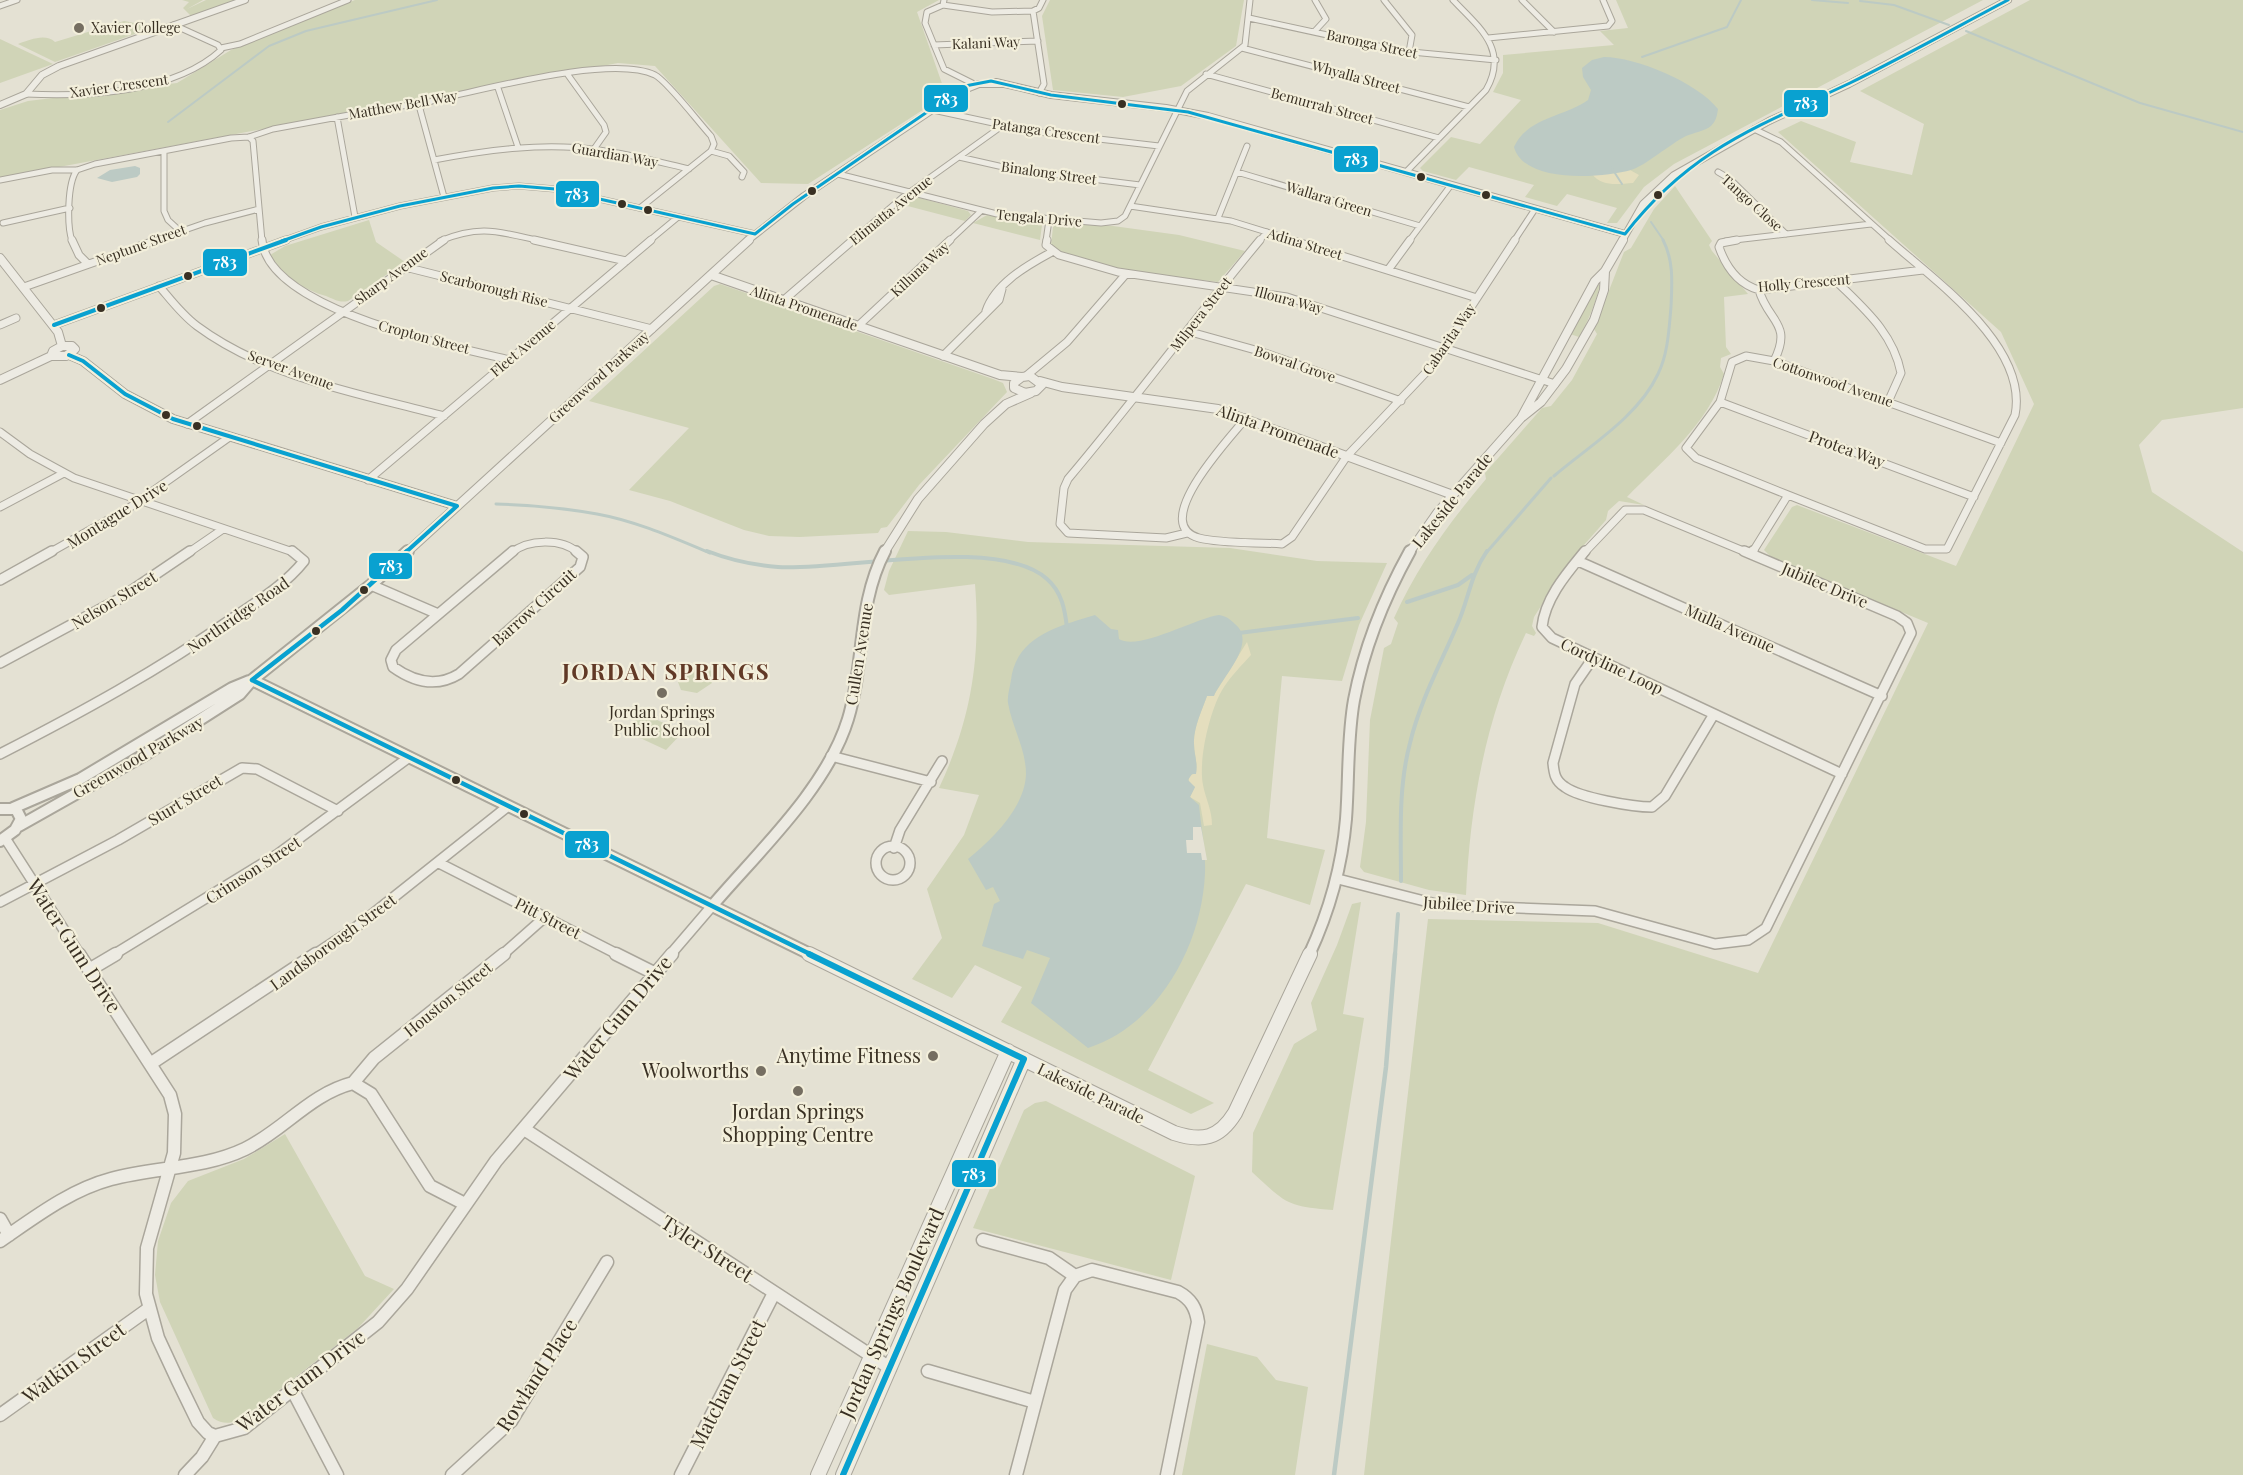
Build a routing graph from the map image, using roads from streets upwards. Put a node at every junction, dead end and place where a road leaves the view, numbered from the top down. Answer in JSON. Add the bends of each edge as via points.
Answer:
{"nodes":[{"id":1,"x":17,"y":0,"type":"edge"},
{"id":2,"x":245,"y":0,"type":"edge"},
{"id":3,"x":348,"y":0,"type":"edge"},
{"id":4,"x":1043,"y":0,"type":"edge"},
{"id":5,"x":1250,"y":0,"type":"edge"},
{"id":6,"x":1315,"y":0,"type":"edge"},
{"id":7,"x":1384,"y":0,"type":"edge"},
{"id":8,"x":1453,"y":0,"type":"edge"},
{"id":9,"x":1522,"y":0,"type":"edge"},
{"id":10,"x":1603,"y":0,"type":"edge"},
{"id":11,"x":2008,"y":0,"type":"edge"},
{"id":12,"x":944,"y":2,"type":"edge"},
{"id":13,"x":0,"y":6,"type":"edge"},
{"id":14,"x":1033,"y":11,"type":"junction"},
{"id":15,"x":1249,"y":18,"type":"junction"},
{"id":16,"x":174,"y":25,"type":"junction"},
{"id":17,"x":1314,"y":32,"type":"junction"},
{"id":18,"x":1554,"y":32,"type":"junction"},
{"id":19,"x":1488,"y":38,"type":"junction"},
{"id":20,"x":1038,"y":41,"type":"junction"},
{"id":21,"x":934,"y":45,"type":"junction"},
{"id":22,"x":221,"y":48,"type":"junction"},
{"id":23,"x":1242,"y":48,"type":"junction"},
{"id":24,"x":1409,"y":52,"type":"junction"},
{"id":25,"x":1496,"y":60,"type":"junction"},
{"id":26,"x":568,"y":75,"type":"junction"},
{"id":27,"x":1206,"y":75,"type":"junction"},
{"id":28,"x":972,"y":83,"type":"junction"},
{"id":29,"x":1001,"y":84,"type":"junction"},
{"id":30,"x":498,"y":88,"type":"junction"},
{"id":31,"x":960,"y":92,"type":"junction"},
{"id":32,"x":1040,"y":93,"type":"junction"},
{"id":33,"x":26,"y":94,"type":"junction"},
{"id":34,"x":0,"y":105,"type":"edge"},
{"id":35,"x":423,"y":105,"type":"junction"},
{"id":36,"x":1469,"y":107,"type":"junction"},
{"id":37,"x":933,"y":110,"type":"junction"},
{"id":38,"x":1177,"y":110,"type":"junction"},
{"id":39,"x":337,"y":117,"type":"junction"},
{"id":40,"x":1002,"y":126,"type":"junction"},
{"id":41,"x":1754,"y":129,"type":"junction"},
{"id":42,"x":249,"y":137,"type":"junction"},
{"id":43,"x":1439,"y":138,"type":"junction"},
{"id":44,"x":1159,"y":146,"type":"junction"},
{"id":45,"x":1247,"y":146,"type":"dead end"},
{"id":46,"x":518,"y":147,"type":"junction"},
{"id":47,"x":594,"y":149,"type":"junction"},
{"id":48,"x":164,"y":151,"type":"junction"},
{"id":49,"x":711,"y":151,"type":"junction"},
{"id":50,"x":959,"y":157,"type":"junction"},
{"id":51,"x":434,"y":160,"type":"junction"},
{"id":52,"x":689,"y":169,"type":"junction"},
{"id":53,"x":77,"y":170,"type":"junction"},
{"id":54,"x":1237,"y":172,"type":"junction"},
{"id":55,"x":1406,"y":172,"type":"junction"},
{"id":56,"x":1718,"y":172,"type":"dead end"},
{"id":57,"x":838,"y":174,"type":"junction"},
{"id":58,"x":742,"y":177,"type":"dead end"},
{"id":59,"x":0,"y":180,"type":"edge"},
{"id":60,"x":1140,"y":185,"type":"junction"},
{"id":61,"x":1451,"y":185,"type":"junction"},
{"id":62,"x":909,"y":193,"type":"junction"},
{"id":63,"x":444,"y":197,"type":"junction"},
{"id":64,"x":1130,"y":206,"type":"junction"},
{"id":65,"x":70,"y":208,"type":"junction"},
{"id":66,"x":640,"y":208,"type":"junction"},
{"id":67,"x":259,"y":209,"type":"junction"},
{"id":68,"x":1534,"y":209,"type":"junction"},
{"id":69,"x":981,"y":211,"type":"junction"},
{"id":70,"x":355,"y":217,"type":"junction"},
{"id":71,"x":678,"y":217,"type":"junction"},
{"id":72,"x":1218,"y":218,"type":"junction"},
{"id":73,"x":1049,"y":220,"type":"junction"},
{"id":74,"x":3,"y":223,"type":"dead end"},
{"id":75,"x":1871,"y":224,"type":"junction"},
{"id":76,"x":1420,"y":226,"type":"junction"},
{"id":77,"x":180,"y":231,"type":"junction"},
{"id":78,"x":1267,"y":232,"type":"junction"},
{"id":79,"x":755,"y":234,"type":"junction"},
{"id":80,"x":1625,"y":234,"type":"junction"},
{"id":81,"x":1786,"y":234,"type":"junction"},
{"id":82,"x":262,"y":248,"type":"junction"},
{"id":83,"x":1050,"y":253,"type":"junction"},
{"id":84,"x":0,"y":258,"type":"edge"},
{"id":85,"x":626,"y":261,"type":"junction"},
{"id":86,"x":88,"y":264,"type":"junction"},
{"id":87,"x":405,"y":267,"type":"junction"},
{"id":88,"x":1388,"y":270,"type":"junction"},
{"id":89,"x":1923,"y":270,"type":"junction"},
{"id":90,"x":1605,"y":271,"type":"junction"},
{"id":91,"x":1126,"y":274,"type":"junction"},
{"id":92,"x":711,"y":275,"type":"junction"},
{"id":93,"x":1835,"y":280,"type":"junction"},
{"id":94,"x":159,"y":286,"type":"junction"},
{"id":95,"x":1222,"y":286,"type":"junction"},
{"id":96,"x":24,"y":287,"type":"junction"},
{"id":97,"x":1759,"y":290,"type":"junction"},
{"id":98,"x":1477,"y":298,"type":"junction"},
{"id":99,"x":784,"y":300,"type":"junction"},
{"id":100,"x":571,"y":308,"type":"junction"},
{"id":101,"x":343,"y":311,"type":"junction"},
{"id":102,"x":16,"y":318,"type":"dead end"},
{"id":103,"x":0,"y":325,"type":"edge"},
{"id":104,"x":54,"y":326,"type":"junction"},
{"id":105,"x":858,"y":326,"type":"junction"},
{"id":106,"x":652,"y":328,"type":"junction"},
{"id":107,"x":1187,"y":331,"type":"junction"},
{"id":108,"x":62,"y":346,"type":"junction"},
{"id":109,"x":1444,"y":348,"type":"junction"},
{"id":110,"x":69,"y":355,"type":"junction"},
{"id":111,"x":51,"y":356,"type":"junction"},
{"id":112,"x":943,"y":356,"type":"junction"},
{"id":113,"x":510,"y":360,"type":"junction"},
{"id":114,"x":1774,"y":361,"type":"junction"},
{"id":115,"x":270,"y":364,"type":"junction"},
{"id":116,"x":1041,"y":367,"type":"junction"},
{"id":117,"x":1000,"y":375,"type":"junction"},
{"id":118,"x":1024,"y":377,"type":"junction"},
{"id":119,"x":0,"y":380,"type":"edge"},
{"id":120,"x":1039,"y":380,"type":"junction"},
{"id":121,"x":1541,"y":380,"type":"junction"},
{"id":122,"x":1555,"y":384,"type":"junction"},
{"id":123,"x":1014,"y":387,"type":"junction"},
{"id":124,"x":1062,"y":387,"type":"junction"},
{"id":125,"x":1033,"y":392,"type":"junction"},
{"id":126,"x":1137,"y":397,"type":"junction"},
{"id":127,"x":1401,"y":401,"type":"junction"},
{"id":128,"x":1720,"y":402,"type":"junction"},
{"id":129,"x":1887,"y":402,"type":"junction"},
{"id":130,"x":1006,"y":404,"type":"junction"},
{"id":131,"x":444,"y":416,"type":"junction"},
{"id":132,"x":1246,"y":418,"type":"junction"},
{"id":133,"x":1521,"y":418,"type":"junction"},
{"id":134,"x":187,"y":424,"type":"junction"},
{"id":135,"x":2,"y":438,"type":"edge"},
{"id":136,"x":228,"y":438,"type":"junction"},
{"id":137,"x":2001,"y":442,"type":"junction"},
{"id":138,"x":1347,"y":456,"type":"junction"},
{"id":139,"x":64,"y":473,"type":"junction"},
{"id":140,"x":368,"y":480,"type":"junction"},
{"id":141,"x":1453,"y":495,"type":"junction"},
{"id":142,"x":1788,"y":495,"type":"junction"},
{"id":143,"x":1974,"y":497,"type":"junction"},
{"id":144,"x":140,"y":502,"type":"junction"},
{"id":145,"x":457,"y":506,"type":"junction"},
{"id":146,"x":0,"y":507,"type":"edge"},
{"id":147,"x":223,"y":529,"type":"junction"},
{"id":148,"x":1187,"y":533,"type":"junction"},
{"id":149,"x":1751,"y":554,"type":"junction"},
{"id":150,"x":1578,"y":561,"type":"junction"},
{"id":151,"x":0,"y":580,"type":"edge"},
{"id":152,"x":371,"y":585,"type":"junction"},
{"id":153,"x":438,"y":614,"type":"junction"},
{"id":154,"x":1593,"y":658,"type":"junction"},
{"id":155,"x":0,"y":663,"type":"edge"},
{"id":156,"x":252,"y":680,"type":"junction"},
{"id":157,"x":1882,"y":696,"type":"junction"},
{"id":158,"x":1714,"y":714,"type":"junction"},
{"id":159,"x":0,"y":754,"type":"edge"},
{"id":160,"x":831,"y":756,"type":"junction"},
{"id":161,"x":408,"y":758,"type":"junction"},
{"id":162,"x":942,"y":761,"type":"dead end"},
{"id":163,"x":1842,"y":774,"type":"junction"},
{"id":164,"x":931,"y":782,"type":"junction"},
{"id":165,"x":507,"y":807,"type":"junction"},
{"id":166,"x":13,"y":808,"type":"junction"},
{"id":167,"x":0,"y":809,"type":"edge"},
{"id":168,"x":338,"y":811,"type":"junction"},
{"id":169,"x":19,"y":826,"type":"junction"},
{"id":170,"x":2,"y":839,"type":"edge"},
{"id":171,"x":894,"y":848,"type":"dead end"},
{"id":172,"x":439,"y":863,"type":"junction"},
{"id":173,"x":1338,"y":879,"type":"junction"},
{"id":174,"x":34,"y":885,"type":"junction"},
{"id":175,"x":0,"y":902,"type":"edge"},
{"id":176,"x":712,"y":906,"type":"junction"},
{"id":177,"x":545,"y":917,"type":"junction"},
{"id":178,"x":90,"y":970,"type":"junction"},
{"id":179,"x":656,"y":974,"type":"junction"},
{"id":180,"x":1008,"y":1051,"type":"junction"},
{"id":181,"x":1024,"y":1059,"type":"junction"},
{"id":182,"x":150,"y":1064,"type":"junction"},
{"id":183,"x":353,"y":1083,"type":"junction"},
{"id":184,"x":524,"y":1129,"type":"junction"},
{"id":185,"x":170,"y":1168,"type":"junction"},
{"id":186,"x":465,"y":1204,"type":"junction"},
{"id":187,"x":0,"y":1219,"type":"edge"},
{"id":188,"x":4,"y":1238,"type":"edge"},
{"id":189,"x":983,"y":1240,"type":"dead end"},
{"id":190,"x":607,"y":1262,"type":"dead end"},
{"id":191,"x":1075,"y":1276,"type":"junction"},
{"id":192,"x":774,"y":1293,"type":"junction"},
{"id":193,"x":147,"y":1310,"type":"junction"},
{"id":194,"x":872,"y":1357,"type":"junction"},
{"id":195,"x":890,"y":1368,"type":"junction"},
{"id":196,"x":928,"y":1371,"type":"dead end"},
{"id":197,"x":293,"y":1391,"type":"junction"},
{"id":198,"x":1035,"y":1402,"type":"junction"},
{"id":199,"x":0,"y":1415,"type":"edge"},
{"id":200,"x":215,"y":1436,"type":"junction"},
{"id":201,"x":185,"y":1475,"type":"edge"},
{"id":202,"x":337,"y":1475,"type":"edge"},
{"id":203,"x":452,"y":1475,"type":"edge"},
{"id":204,"x":681,"y":1475,"type":"edge"},
{"id":205,"x":818,"y":1475,"type":"edge"},
{"id":206,"x":843,"y":1475,"type":"edge"},
{"id":207,"x":1016,"y":1475,"type":"edge"},
{"id":208,"x":1167,"y":1475,"type":"edge"}],
"edges":[{"from":1,"to":13,"type":"street"},
{"from":2,"to":16,"type":"street"},
{"from":3,"to":22,"type":"street"},
{"from":4,"to":14,"type":"street"},
{"from":5,"to":15,"type":"street"},
{"from":6,"to":17,"type":"street","via":[[1326,19]]},
{"from":7,"to":24,"type":"street","via":[[1412,35]]},
{"from":8,"to":19,"type":"street"},
{"from":9,"to":18,"type":"street"},
{"from":10,"to":18,"type":"street","via":[[1611,24]]},
{"from":11,"to":41,"type":"street","name":"Lakeside Parade"},
{"from":12,"to":14,"type":"street","via":[[992,12]]},
{"from":12,"to":21,"type":"street","via":[[930,9],[924,19]]},
{"from":14,"to":20,"type":"street"},
{"from":15,"to":17,"type":"street","name":"Baronga Street"},
{"from":15,"to":23,"type":"street","via":[[1247,40]]},
{"from":16,"to":22,"type":"street"},
{"from":16,"to":33,"type":"street","via":[[52,69]]},
{"from":17,"to":24,"type":"street","name":"Baronga Street"},
{"from":18,"to":19,"type":"street"},
{"from":19,"to":25,"type":"street"},
{"from":20,"to":21,"type":"street","name":"Kalani Way"},
{"from":20,"to":32,"type":"street","via":[[1044,84]]},
{"from":21,"to":28,"type":"street","via":[[945,71]]},
{"from":22,"to":33,"type":"street","name":"Xavier Crescent","via":[[188,72],[164,81],[59,94]]},
{"from":23,"to":27,"type":"street","name":"Tengala Drive"},
{"from":23,"to":36,"type":"street","name":"Whyalla Street"},
{"from":24,"to":25,"type":"street","name":"Baronga Street"},
{"from":25,"to":36,"type":"street","via":[[1493,80]]},
{"from":26,"to":30,"type":"street","name":"Matthew Bell Way"},
{"from":26,"to":47,"type":"street","via":[[604,124],[606,132]]},
{"from":26,"to":49,"type":"street","name":"Matthew Bell Way","via":[[617,68],[652,73],[711,136]]},
{"from":27,"to":38,"type":"street","name":"Tengala Drive","via":[[1187,91]]},
{"from":27,"to":43,"type":"street","name":"Bemurrah Street"},
{"from":28,"to":29,"type":"street","name":"Greenwood Parkway"},
{"from":28,"to":31,"type":"street","name":"Greenwood Parkway"},
{"from":29,"to":31,"type":"street","name":"Greenwood Parkway","via":[[979,84]]},
{"from":29,"to":32,"type":"street","name":"Greenwood Parkway"},
{"from":30,"to":35,"type":"street","name":"Matthew Bell Way"},
{"from":30,"to":46,"type":"street"},
{"from":31,"to":37,"type":"street","name":"Greenwood Parkway"},
{"from":32,"to":38,"type":"street","name":"Greenwood Parkway"},
{"from":33,"to":34,"type":"street"},
{"from":35,"to":39,"type":"street","name":"Matthew Bell Way"},
{"from":35,"to":51,"type":"street","via":[[420,109]]},
{"from":36,"to":43,"type":"street"},
{"from":37,"to":40,"type":"street","name":"Patanga Crescent"},
{"from":37,"to":57,"type":"street","name":"Greenwood Parkway"},
{"from":38,"to":44,"type":"street","name":"Tengala Drive"},
{"from":38,"to":55,"type":"street","name":"Greenwood Parkway"},
{"from":39,"to":42,"type":"street","name":"Matthew Bell Way"},
{"from":39,"to":70,"type":"street"},
{"from":40,"to":44,"type":"street","name":"Patanga Crescent"},
{"from":40,"to":50,"type":"street","name":"Elimatta Avenue"},
{"from":41,"to":75,"type":"street","via":[[1781,142]]},
{"from":41,"to":80,"type":"street","name":"Lakeside Parade","via":[[1664,182],[1643,204]]},
{"from":42,"to":48,"type":"street","name":"Matthew Bell Way"},
{"from":42,"to":67,"type":"street","name":"Cropton Street","via":[[253,141]]},
{"from":43,"to":55,"type":"street"},
{"from":44,"to":60,"type":"street","name":"Tengala Drive"},
{"from":45,"to":54,"type":"street"},
{"from":46,"to":47,"type":"street","name":"Guardian Way"},
{"from":46,"to":51,"type":"street","name":"Guardian Way"},
{"from":47,"to":52,"type":"street","name":"Guardian Way"},
{"from":48,"to":53,"type":"street","name":"Matthew Bell Way"},
{"from":48,"to":77,"type":"street","via":[[164,211]]},
{"from":49,"to":52,"type":"street"},
{"from":49,"to":58,"type":"street","via":[[729,156],[744,172]]},
{"from":50,"to":60,"type":"street","name":"Binalong Street","via":[[1012,169]]},
{"from":50,"to":62,"type":"street","name":"Elimatta Avenue"},
{"from":51,"to":63,"type":"street"},
{"from":52,"to":66,"type":"street"},
{"from":53,"to":59,"type":"street","name":"Matthew Bell Way","via":[[52,170]]},
{"from":53,"to":65,"type":"street"},
{"from":54,"to":72,"type":"street"},
{"from":54,"to":76,"type":"street","name":"Wallara Green"},
{"from":55,"to":61,"type":"street","name":"Greenwood Parkway"},
{"from":56,"to":81,"type":"street","name":"Tango Close"},
{"from":57,"to":62,"type":"street","name":"Tengala Drive"},
{"from":57,"to":79,"type":"street","name":"Greenwood Parkway"},
{"from":60,"to":64,"type":"street","name":"Tengala Drive"},
{"from":61,"to":68,"type":"street","name":"Greenwood Parkway"},
{"from":61,"to":76,"type":"street"},
{"from":62,"to":69,"type":"street","name":"Tengala Drive"},
{"from":62,"to":99,"type":"street","name":"Elimatta Avenue"},
{"from":63,"to":66,"type":"street","via":[[493,188],[531,187]]},
{"from":63,"to":70,"type":"street"},
{"from":64,"to":72,"type":"street","name":"Adina Street"},
{"from":64,"to":73,"type":"street","name":"Tengala Drive","via":[[1125,216],[1113,223]]},
{"from":65,"to":74,"type":"street"},
{"from":65,"to":86,"type":"street","via":[[69,235],[75,250]]},
{"from":66,"to":71,"type":"street"},
{"from":67,"to":77,"type":"street","name":"Neptune Street"},
{"from":67,"to":82,"type":"street","name":"Cropton Street"},
{"from":68,"to":80,"type":"street","name":"Greenwood Parkway"},
{"from":68,"to":98,"type":"street","name":"Cabarita Way"},
{"from":69,"to":73,"type":"street","name":"Tengala Drive"},
{"from":69,"to":105,"type":"street","name":"Killuna Way"},
{"from":70,"to":82,"type":"street"},
{"from":71,"to":79,"type":"street"},
{"from":71,"to":85,"type":"street","name":"Fleet Avenue"},
{"from":72,"to":78,"type":"street","name":"Adina Street"},
{"from":73,"to":83,"type":"street","via":[[1045,240]]},
{"from":75,"to":81,"type":"street","name":"Holly Crescent"},
{"from":75,"to":89,"type":"street"},
{"from":76,"to":88,"type":"street"},
{"from":77,"to":86,"type":"street","name":"Neptune Street"},
{"from":78,"to":88,"type":"street","name":"Adina Street"},
{"from":78,"to":95,"type":"street","name":"Milpera Street"},
{"from":79,"to":92,"type":"street","name":"Greenwood Parkway"},
{"from":80,"to":90,"type":"street","name":"Lakeside Parade"},
{"from":81,"to":97,"type":"street","name":"Holly Crescent","via":[[1719,245],[1730,269],[1745,285]]},
{"from":82,"to":94,"type":"street"},
{"from":82,"to":101,"type":"street","name":"Cropton Street","via":[[267,262],[288,282]]},
{"from":83,"to":91,"type":"street","name":"Illoura Way"},
{"from":83,"to":112,"type":"street","via":[[1025,266],[1002,289],[999,300]]},
{"from":84,"to":96,"type":"street"},
{"from":85,"to":87,"type":"street","name":"Sharp Avenue","via":[[483,230],[446,238]]},
{"from":85,"to":100,"type":"street","name":"Fleet Avenue"},
{"from":86,"to":96,"type":"street","name":"Neptune Street"},
{"from":87,"to":100,"type":"street","name":"Scarborough Rise"},
{"from":87,"to":101,"type":"street","name":"Sharp Avenue"},
{"from":88,"to":98,"type":"street","name":"Adina Street"},
{"from":89,"to":93,"type":"street","name":"Holly Crescent"},
{"from":89,"to":137,"type":"street","via":[[1989,332],[2013,381],[2018,409]]},
{"from":90,"to":121,"type":"street","name":"Lakeside Parade","via":[[1595,281]]},
{"from":90,"to":122,"type":"street","name":"Lakeside Parade","via":[[1604,290],[1594,320]]},
{"from":91,"to":95,"type":"street","name":"Illoura Way"},
{"from":91,"to":116,"type":"street"},
{"from":92,"to":99,"type":"street","name":"Alinta Promenade"},
{"from":92,"to":106,"type":"street","name":"Greenwood Parkway"},
{"from":93,"to":97,"type":"street","name":"Holly Crescent"},
{"from":93,"to":129,"type":"street","via":[[1892,342],[1900,373]]},
{"from":94,"to":104,"type":"street"},
{"from":94,"to":115,"type":"street","name":"Server Avenue","via":[[207,333]]},
{"from":95,"to":107,"type":"street","name":"Milpera Street"},
{"from":95,"to":109,"type":"street","name":"Illoura Way","via":[[1287,297]]},
{"from":96,"to":104,"type":"street"},
{"from":97,"to":114,"type":"street","via":[[1761,299],[1779,321],[1781,348]]},
{"from":98,"to":109,"type":"street","name":"Cabarita Way"},
{"from":99,"to":105,"type":"street","name":"Alinta Promenade"},
{"from":100,"to":106,"type":"street","name":"Scarborough Rise"},
{"from":100,"to":113,"type":"street","name":"Fleet Avenue"},
{"from":101,"to":113,"type":"street","name":"Cropton Street","via":[[389,328]]},
{"from":101,"to":115,"type":"street","name":"Sharp Avenue"},
{"from":102,"to":103,"type":"street"},
{"from":104,"to":108,"type":"street"},
{"from":105,"to":112,"type":"street","name":"Alinta Promenade"},
{"from":106,"to":145,"type":"street","name":"Greenwood Parkway"},
{"from":107,"to":126,"type":"street","name":"Milpera Street"},
{"from":107,"to":127,"type":"street","name":"Bowral Grove","via":[[1259,351]]},
{"from":108,"to":110,"type":"street","via":[[74,347]]},
{"from":108,"to":111,"type":"street"},
{"from":109,"to":121,"type":"street","name":"Illoura Way"},
{"from":109,"to":127,"type":"street","name":"Cabarita Way","via":[[1426,375]]},
{"from":110,"to":111,"type":"street"},
{"from":110,"to":134,"type":"street","via":[[140,403]]},
{"from":111,"to":119,"type":"street"},
{"from":112,"to":117,"type":"street","name":"Alinta Promenade"},
{"from":113,"to":131,"type":"street","name":"Fleet Avenue"},
{"from":114,"to":128,"type":"street","name":"Cottonwood Avenue","via":[[1746,356],[1733,359]]},
{"from":114,"to":129,"type":"street","name":"Cottonwood Avenue"},
{"from":115,"to":131,"type":"street","name":"Server Avenue"},
{"from":115,"to":134,"type":"street","name":"Sharp Avenue"},
{"from":116,"to":118,"type":"street"},
{"from":116,"to":120,"type":"street"},
{"from":117,"to":118,"type":"street","name":"Alinta Promenade"},
{"from":117,"to":123,"type":"street","name":"Alinta Promenade"},
{"from":118,"to":120,"type":"street","name":"Alinta Promenade"},
{"from":118,"to":123,"type":"street"},
{"from":120,"to":124,"type":"street","name":"Alinta Promenade"},
{"from":120,"to":125,"type":"street","via":[[1042,385]]},
{"from":121,"to":122,"type":"street","name":"Illoura Way"},
{"from":121,"to":133,"type":"street","name":"Lakeside Parade"},
{"from":122,"to":133,"type":"street","name":"Lakeside Parade"},
{"from":123,"to":125,"type":"street","via":[[1023,393]]},
{"from":123,"to":130,"type":"street","name":"Cullen Avenue"},
{"from":124,"to":125,"type":"street","name":"Alinta Promenade"},
{"from":124,"to":126,"type":"street","name":"Alinta Promenade"},
{"from":125,"to":130,"type":"street","name":"Cullen Avenue"},
{"from":126,"to":132,"type":"street","name":"Alinta Promenade","via":[[1208,406]]},
{"from":126,"to":148,"type":"street","name":"Milpera Street","via":[[1068,479],[1060,524],[1068,533],[1079,535],[1166,538]]},
{"from":127,"to":138,"type":"street","name":"Cabarita Way"},
{"from":128,"to":142,"type":"street","name":"Cottonwood Avenue","via":[[1686,445],[1688,452]]},
{"from":128,"to":143,"type":"street","name":"Protea Way"},
{"from":129,"to":137,"type":"street","name":"Cottonwood Avenue"},
{"from":130,"to":160,"type":"street","name":"Cullen Avenue","via":[[921,495],[885,547],[866,605],[851,708]]},
{"from":131,"to":140,"type":"street","name":"Fleet Avenue"},
{"from":132,"to":138,"type":"street","name":"Alinta Promenade"},
{"from":132,"to":148,"type":"street","via":[[1185,497],[1183,522]]},
{"from":133,"to":141,"type":"street","name":"Lakeside Parade"},
{"from":134,"to":136,"type":"street"},
{"from":135,"to":139,"type":"street","name":"Northridge Road"},
{"from":136,"to":140,"type":"street"},
{"from":136,"to":144,"type":"street","name":"Montague Drive"},
{"from":137,"to":143,"type":"street"},
{"from":138,"to":141,"type":"street","name":"Alinta Promenade"},
{"from":138,"to":148,"type":"street","name":"Cabarita Way","via":[[1286,543],[1205,539]]},
{"from":139,"to":144,"type":"street","name":"Northridge Road"},
{"from":139,"to":146,"type":"street"},
{"from":140,"to":145,"type":"street"},
{"from":141,"to":173,"type":"street","name":"Lakeside Parade","via":[[1404,560],[1367,647],[1352,722]]},
{"from":142,"to":143,"type":"street","via":[[1937,551],[1949,547]]},
{"from":142,"to":149,"type":"street"},
{"from":144,"to":147,"type":"street","name":"Northridge Road"},
{"from":144,"to":151,"type":"street","name":"Montague Drive"},
{"from":145,"to":152,"type":"street","name":"Greenwood Parkway"},
{"from":147,"to":155,"type":"street","name":"Nelson Street","via":[[118,599]]},
{"from":147,"to":159,"type":"street","name":"Northridge Road","via":[[295,552],[303,557],[303,565],[249,609],[171,661]]},
{"from":149,"to":150,"type":"street","name":"Cordyline Loop","via":[[1652,513],[1630,509],[1620,513]]},
{"from":149,"to":157,"type":"street","name":"Jubilee Drive","via":[[1907,623],[1910,638]]},
{"from":150,"to":154,"type":"street","name":"Cordyline Loop","via":[[1541,623],[1552,638]]},
{"from":150,"to":157,"type":"street","name":"Mulla Avenue"},
{"from":152,"to":153,"type":"street"},
{"from":152,"to":156,"type":"street","name":"Greenwood Parkway"},
{"from":153,"to":153,"type":"street","name":"Barrow Circuit","via":[[396,650],[391,660],[396,669],[429,684],[449,681],[459,674],[575,571],[583,557],[568,546],[525,544]]},
{"from":154,"to":158,"type":"street","name":"Cordyline Loop"},
{"from":154,"to":158,"type":"street","via":[[1575,684],[1553,763],[1554,776],[1564,787],[1623,805],[1652,807],[1665,796]]},
{"from":156,"to":161,"type":"street","name":"Lakeside Parade"},
{"from":156,"to":166,"type":"street","name":"Greenwood Parkway","via":[[232,688],[80,779]]},
{"from":156,"to":169,"type":"street","name":"Greenwood Parkway","via":[[240,694],[190,728]]},
{"from":157,"to":163,"type":"street","name":"Jubilee Drive"},
{"from":158,"to":163,"type":"street","name":"Cordyline Loop"},
{"from":160,"to":164,"type":"street"},
{"from":160,"to":176,"type":"street","name":"Cullen Avenue","via":[[806,793]]},
{"from":161,"to":165,"type":"street","name":"Lakeside Parade"},
{"from":161,"to":168,"type":"street","name":"Crimson Street"},
{"from":162,"to":164,"type":"street"},
{"from":163,"to":173,"type":"street","name":"Jubilee Drive","via":[[1766,928],[1758,936],[1739,943],[1700,942],[1580,909],[1480,908],[1422,902]]},
{"from":164,"to":171,"type":"street","via":[[900,830]]},
{"from":165,"to":172,"type":"street","name":"Landsborough Street"},
{"from":165,"to":176,"type":"street","name":"Lakeside Parade"},
{"from":166,"to":167,"type":"street","name":"Greenwood Parkway"},
{"from":166,"to":169,"type":"street","via":[[20,813]]},
{"from":168,"to":174,"type":"street","name":"Sturt Street","via":[[257,769],[242,768]]},
{"from":168,"to":178,"type":"street","name":"Crimson Street","via":[[209,899]]},
{"from":169,"to":170,"type":"street","name":"Greenwood Parkway"},
{"from":170,"to":174,"type":"street","name":"Water Gum Drive"},
{"from":172,"to":177,"type":"street","name":"Pitt Street"},
{"from":172,"to":182,"type":"street","name":"Landsborough Street","via":[[285,977]]},
{"from":173,"to":181,"type":"street","name":"Lakeside Parade","via":[[1321,928],[1235,1113],[1216,1136],[1191,1139],[1174,1133]]},
{"from":174,"to":175,"type":"street","name":"Sturt Street"},
{"from":174,"to":178,"type":"street","name":"Water Gum Drive"},
{"from":176,"to":179,"type":"street","name":"Water Gum Drive"},
{"from":176,"to":180,"type":"street","name":"Lakeside Parade"},
{"from":177,"to":179,"type":"street","name":"Pitt Street"},
{"from":177,"to":183,"type":"street","name":"Houston Street","via":[[474,980],[374,1058]]},
{"from":178,"to":182,"type":"street","name":"Water Gum Drive"},
{"from":179,"to":184,"type":"street","name":"Water Gum Drive"},
{"from":180,"to":181,"type":"street","name":"Lakeside Parade"},
{"from":180,"to":194,"type":"street","name":"Jordan Springs Boulevard"},
{"from":181,"to":195,"type":"street","name":"Jordan Springs Boulevard"},
{"from":182,"to":185,"type":"street","name":"Water Gum Drive","via":[[176,1110],[177,1136]]},
{"from":183,"to":185,"type":"street","via":[[327,1092],[243,1150]]},
{"from":183,"to":186,"type":"street","via":[[371,1094],[430,1186]]},
{"from":184,"to":186,"type":"street","name":"Water Gum Drive"},
{"from":184,"to":192,"type":"street","name":"Tyler Street"},
{"from":185,"to":188,"type":"street","via":[[86,1187]]},
{"from":185,"to":193,"type":"street","name":"Water Gum Drive","via":[[143,1267]]},
{"from":186,"to":197,"type":"street","name":"Water Gum Drive","via":[[393,1307],[361,1338]]},
{"from":187,"to":188,"type":"street"},
{"from":189,"to":191,"type":"street","via":[[1049,1258]]},
{"from":190,"to":203,"type":"street","name":"Rowland Place","via":[[511,1421]]},
{"from":191,"to":198,"type":"street","via":[[1065,1290]]},
{"from":191,"to":208,"type":"street","via":[[1088,1270],[1106,1273],[1178,1292],[1195,1307],[1198,1322]]},
{"from":192,"to":194,"type":"street","name":"Tyler Street"},
{"from":192,"to":204,"type":"street","name":"Matcham Street"},
{"from":193,"to":199,"type":"street","name":"Watkin Street"},
{"from":193,"to":200,"type":"street","name":"Water Gum Drive","via":[[198,1422]]},
{"from":194,"to":195,"type":"street","name":"Tyler Street"},
{"from":194,"to":205,"type":"street","name":"Jordan Springs Boulevard"},
{"from":195,"to":206,"type":"street","name":"Jordan Springs Boulevard"},
{"from":196,"to":198,"type":"street"},
{"from":197,"to":200,"type":"street","name":"Water Gum Drive","via":[[244,1428]]},
{"from":197,"to":202,"type":"street"},
{"from":198,"to":207,"type":"street"},
{"from":200,"to":201,"type":"street"}]}
